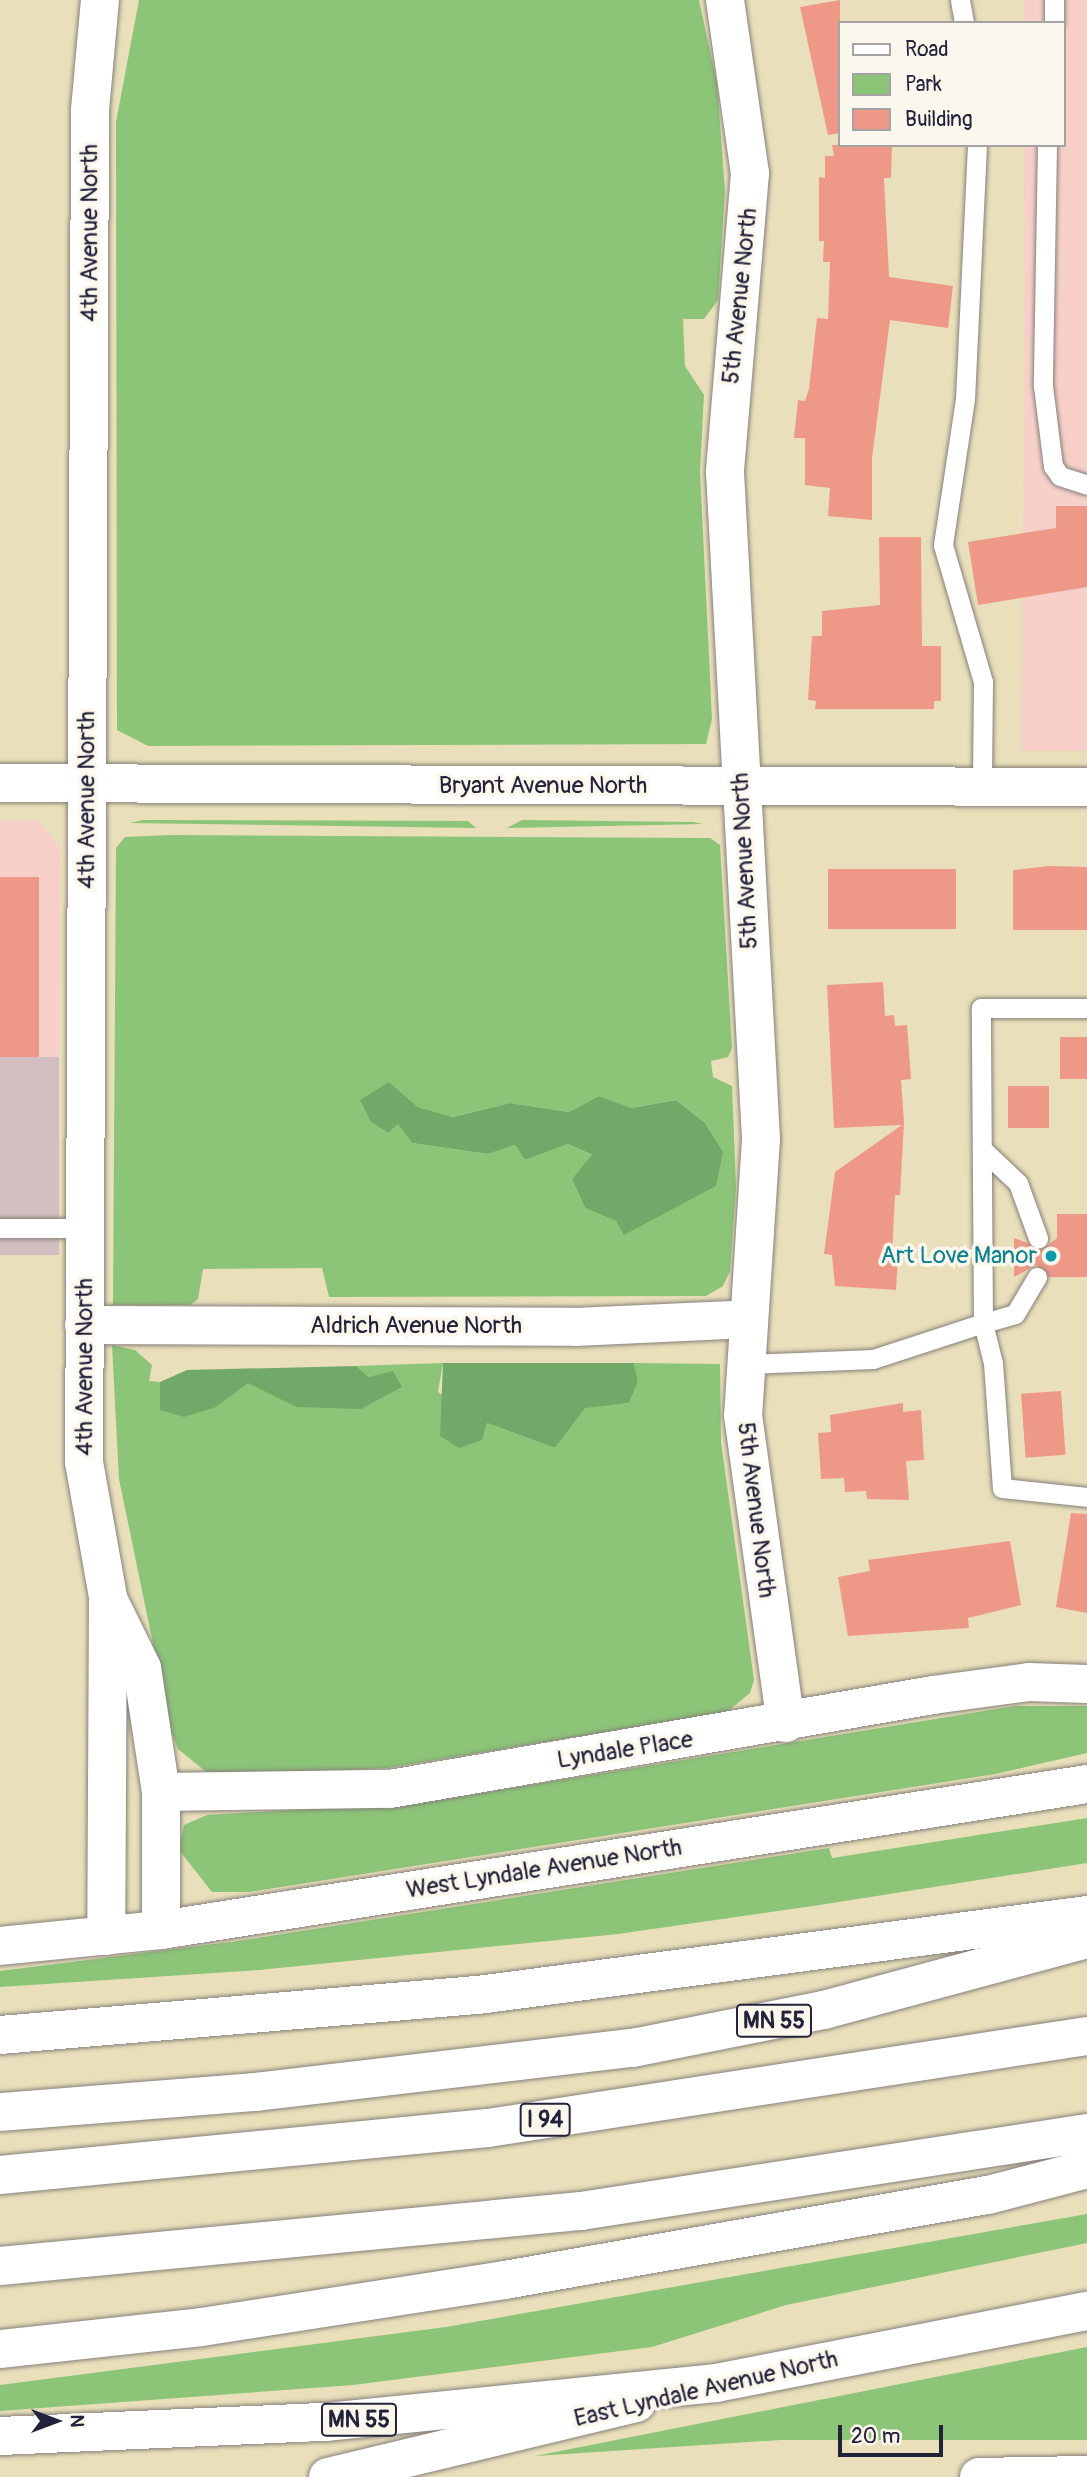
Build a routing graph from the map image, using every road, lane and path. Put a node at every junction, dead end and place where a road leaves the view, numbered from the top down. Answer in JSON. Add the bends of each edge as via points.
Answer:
{"nodes":[{"id":1,"x":100,"y":0,"type":"edge"},
{"id":2,"x":725,"y":0,"type":"edge"},
{"id":3,"x":960,"y":0,"type":"edge"},
{"id":4,"x":1054,"y":0,"type":"edge"},
{"id":5,"x":964,"y":21,"type":"edge"},
{"id":6,"x":1054,"y":21,"type":"edge"},
{"id":7,"x":976,"y":147,"type":"edge"},
{"id":8,"x":1047,"y":147,"type":"edge"},
{"id":9,"x":1087,"y":485,"type":"edge"},
{"id":10,"x":0,"y":783,"type":"edge"},
{"id":11,"x":88,"y":783,"type":"junction"},
{"id":12,"x":982,"y":786,"type":"junction"},
{"id":13,"x":1087,"y":786,"type":"edge"},
{"id":14,"x":741,"y":787,"type":"junction"},
{"id":15,"x":1087,"y":1008,"type":"edge"},
{"id":16,"x":982,"y":1149,"type":"junction"},
{"id":17,"x":0,"y":1228,"type":"edge"},
{"id":18,"x":85,"y":1228,"type":"junction"},
{"id":19,"x":1038,"y":1238,"type":"dead end"},
{"id":20,"x":1037,"y":1277,"type":"dead end"},
{"id":21,"x":749,"y":1319,"type":"junction"},
{"id":22,"x":983,"y":1323,"type":"junction"},
{"id":23,"x":84,"y":1325,"type":"junction"},
{"id":24,"x":748,"y":1364,"type":"junction"},
{"id":25,"x":1087,"y":1497,"type":"edge"},
{"id":26,"x":108,"y":1597,"type":"junction"},
{"id":27,"x":1087,"y":1684,"type":"edge"},
{"id":28,"x":786,"y":1723,"type":"junction"},
{"id":29,"x":1087,"y":1784,"type":"edge"},
{"id":30,"x":161,"y":1793,"type":"junction"},
{"id":31,"x":1087,"y":1915,"type":"edge"},
{"id":32,"x":161,"y":1930,"type":"junction"},
{"id":33,"x":106,"y":1936,"type":"junction"},
{"id":34,"x":1087,"y":1939,"type":"edge"},
{"id":35,"x":0,"y":1946,"type":"edge"},
{"id":36,"x":0,"y":2035,"type":"edge"},
{"id":37,"x":1087,"y":2036,"type":"edge"},
{"id":38,"x":0,"y":2112,"type":"edge"},
{"id":39,"x":1087,"y":2133,"type":"edge"},
{"id":40,"x":1087,"y":2169,"type":"edge"},
{"id":41,"x":0,"y":2175,"type":"edge"},
{"id":42,"x":0,"y":2266,"type":"edge"},
{"id":43,"x":1087,"y":2311,"type":"edge"},
{"id":44,"x":0,"y":2348,"type":"edge"},
{"id":45,"x":716,"y":2383,"type":"junction"},
{"id":46,"x":0,"y":2436,"type":"edge"},
{"id":47,"x":1087,"y":2475,"type":"edge"},
{"id":48,"x":328,"y":2477,"type":"edge"},
{"id":49,"x":979,"y":2477,"type":"edge"}],
"edges":[{"from":1,"to":11,"type":"main road","name":"4th Avenue North","via":[[90,110]]},
{"from":2,"to":14,"type":"main road","name":"5th Avenue North","via":[[751,173],[725,472]]},
{"from":3,"to":5,"type":"lane"},
{"from":4,"to":6,"type":"lane"},
{"from":7,"to":12,"type":"lane","via":[[965,399],[943,545],[984,682]]},
{"from":8,"to":9,"type":"lane","via":[[1044,386],[1051,453],[1060,477]]},
{"from":10,"to":11,"type":"main road","name":"Bryant Avenue North"},
{"from":11,"to":14,"type":"main road","name":"Bryant Avenue North"},
{"from":11,"to":18,"type":"main road","name":"4th Avenue North"},
{"from":12,"to":13,"type":"main road","name":"Bryant Avenue North"},
{"from":12,"to":14,"type":"main road","name":"Bryant Avenue North"},
{"from":14,"to":21,"type":"main road","name":"5th Avenue North","via":[[761,1139]]},
{"from":15,"to":16,"type":"lane","via":[[981,1008]]},
{"from":16,"to":19,"type":"lane","via":[[1018,1183]]},
{"from":16,"to":22,"type":"lane"},
{"from":17,"to":18,"type":"lane"},
{"from":18,"to":23,"type":"main road","name":"4th Avenue North"},
{"from":20,"to":22,"type":"lane","via":[[1015,1314]]},
{"from":21,"to":23,"type":"main road","name":"Aldrich Avenue North","via":[[575,1327]]},
{"from":21,"to":24,"type":"main road","name":"5th Avenue North"},
{"from":22,"to":24,"type":"lane","via":[[873,1359]]},
{"from":22,"to":25,"type":"lane","via":[[993,1363],[1002,1488]]},
{"from":23,"to":26,"type":"main road","name":"4th Avenue North","via":[[84,1462]]},
{"from":24,"to":28,"type":"main road","name":"5th Avenue North","via":[[746,1471]]},
{"from":26,"to":30,"type":"main road","name":"4th Avenue North","via":[[142,1668]]},
{"from":26,"to":33,"type":"main road","name":"4th Avenue North"},
{"from":27,"to":28,"type":"main road","name":"Lyndale Place","via":[[1029,1682]]},
{"from":28,"to":30,"type":"main road","name":"Lyndale Place","via":[[390,1789]]},
{"from":29,"to":32,"type":"main road","name":"West Lyndale Avenue North"},
{"from":30,"to":32,"type":"main road","name":"4th Avenue North"},
{"from":31,"to":36,"type":"main road","via":[[478,1995]]},
{"from":32,"to":33,"type":"main road","name":"West Lyndale Avenue North"},
{"from":33,"to":35,"type":"main road","name":"West Lyndale Avenue North"},
{"from":34,"to":38,"type":"main road","number":"MN 55","via":[[824,2010],[633,2048],[256,2092]]},
{"from":37,"to":41,"type":"main road","number":"I 94","via":[[488,2128]]},
{"from":39,"to":42,"type":"main road","via":[[581,2211]]},
{"from":40,"to":44,"type":"main road","via":[[988,2194],[492,2282],[201,2327]]},
{"from":43,"to":45,"type":"main road","name":"East Lyndale Avenue North"},
{"from":45,"to":46,"type":"main road","number":"MN 55","via":[[312,2423]]},
{"from":45,"to":48,"type":"main road","name":"East Lyndale Avenue North"},
{"from":47,"to":49,"type":"main road"}]}
